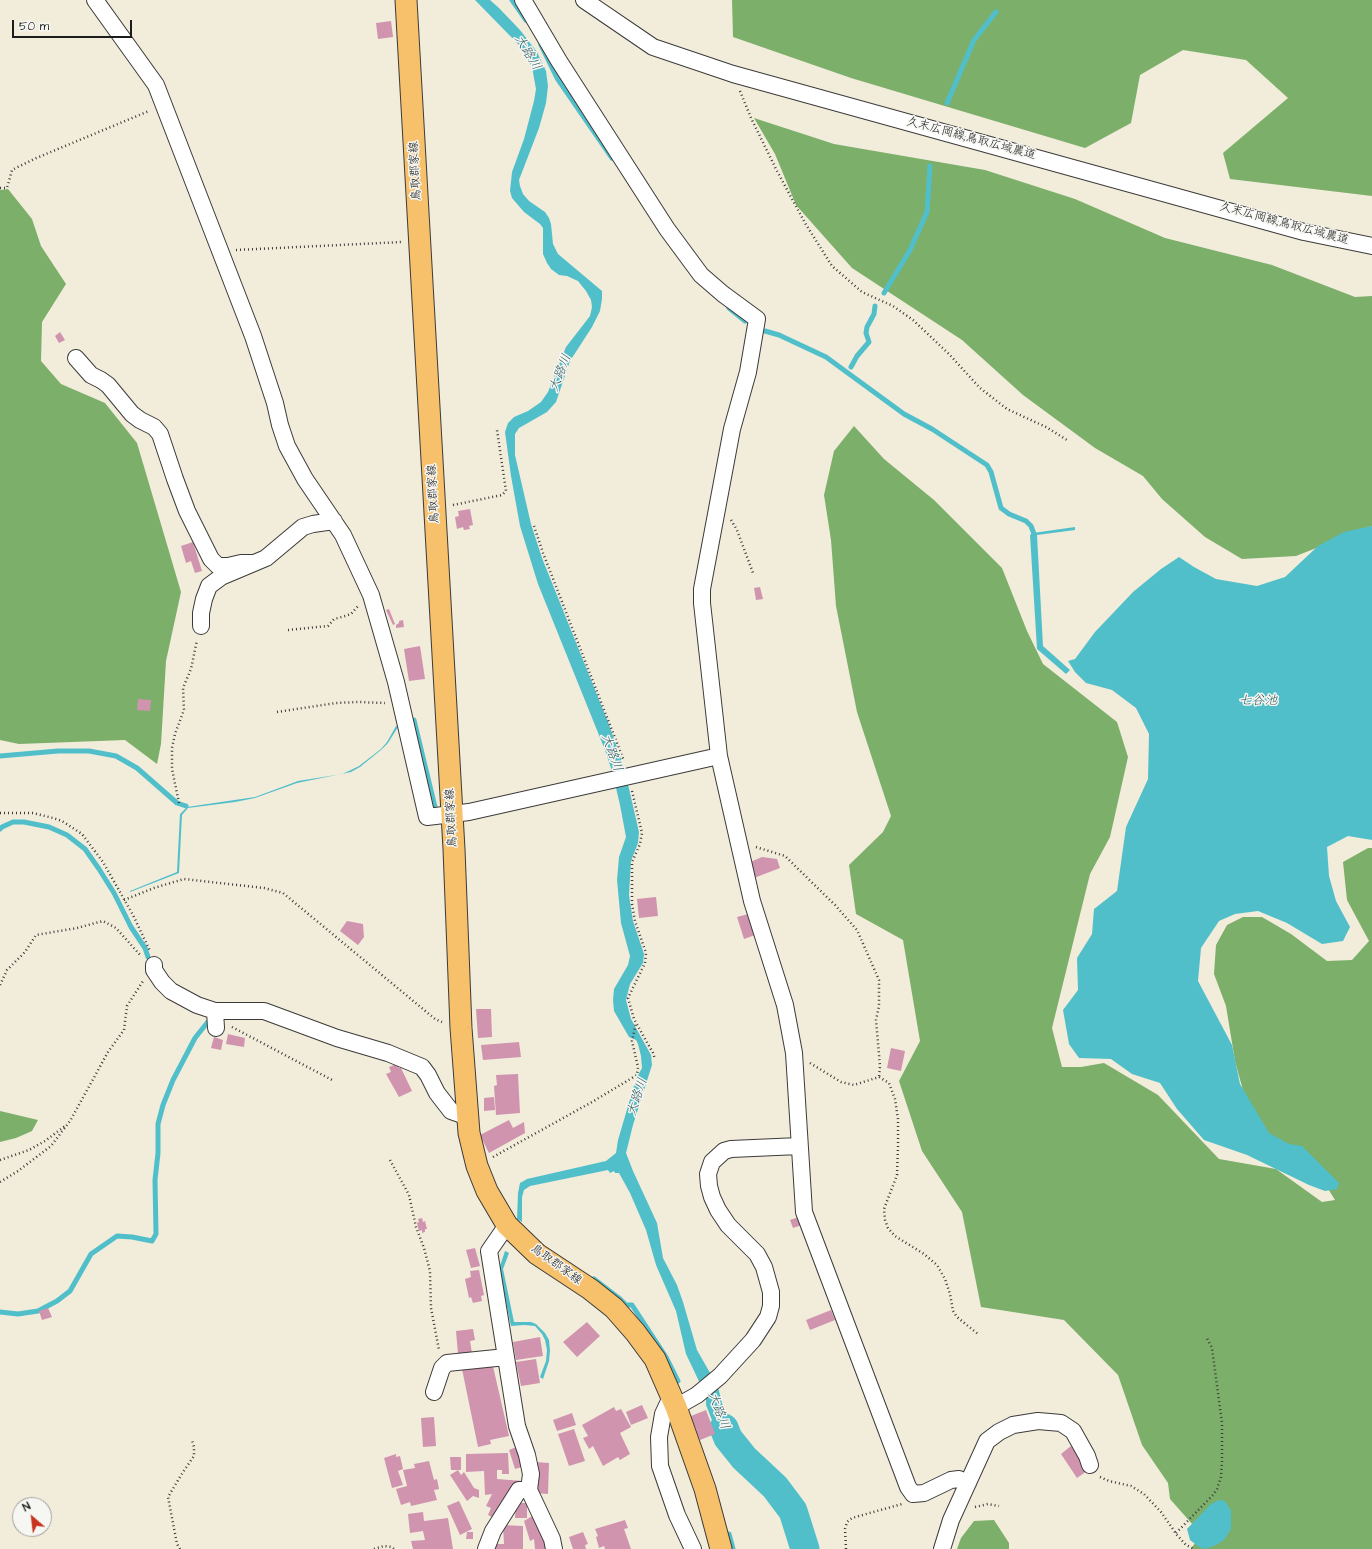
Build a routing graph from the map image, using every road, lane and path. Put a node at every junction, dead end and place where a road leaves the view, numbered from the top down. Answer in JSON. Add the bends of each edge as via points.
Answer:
{"nodes":[{"id":1,"x":95,"y":0,"type":"edge"},
{"id":2,"x":406,"y":0,"type":"edge"},
{"id":3,"x":523,"y":0,"type":"edge"},
{"id":4,"x":584,"y":0,"type":"edge"},
{"id":5,"x":733,"y":74,"type":"junction"},
{"id":6,"x":163,"y":105,"type":"junction"},
{"id":7,"x":0,"y":188,"type":"edge"},
{"id":8,"x":420,"y":241,"type":"junction"},
{"id":9,"x":1372,"y":246,"type":"edge"},
{"id":10,"x":221,"y":251,"type":"junction"},
{"id":11,"x":76,"y":358,"type":"dead end"},
{"id":12,"x":496,"y":430,"type":"dead end"},
{"id":13,"x":1068,"y":440,"type":"dead end"},
{"id":14,"x":719,"y":503,"type":"junction"},
{"id":15,"x":435,"y":509,"type":"junction"},
{"id":16,"x":334,"y":522,"type":"junction"},
{"id":17,"x":253,"y":563,"type":"junction"},
{"id":18,"x":753,"y":573,"type":"dead end"},
{"id":19,"x":373,"y":601,"type":"junction"},
{"id":20,"x":200,"y":626,"type":"joint"},
{"id":21,"x":288,"y":630,"type":"dead end"},
{"id":22,"x":402,"y":704,"type":"junction"},
{"id":23,"x":277,"y":712,"type":"dead end"},
{"id":24,"x":719,"y":756,"type":"junction"},
{"id":25,"x":179,"y":803,"type":"dead end"},
{"id":26,"x":0,"y":813,"type":"edge"},
{"id":27,"x":452,"y":814,"type":"junction"},
{"id":28,"x":739,"y":843,"type":"junction"},
{"id":29,"x":124,"y":900,"type":"junction"},
{"id":30,"x":154,"y":965,"type":"junction"},
{"id":31,"x":0,"y":985,"type":"edge"},
{"id":32,"x":215,"y":1011,"type":"junction"},
{"id":33,"x":636,"y":1023,"type":"dead end"},
{"id":34,"x":216,"y":1028,"type":"dead end"},
{"id":35,"x":461,"y":1028,"type":"junction"},
{"id":36,"x":794,"y":1053,"type":"junction"},
{"id":37,"x":879,"y":1077,"type":"junction"},
{"id":38,"x":334,"y":1081,"type":"dead end"},
{"id":39,"x":468,"y":1117,"type":"junction"},
{"id":40,"x":68,"y":1124,"type":"junction"},
{"id":41,"x":799,"y":1146,"type":"junction"},
{"id":42,"x":0,"y":1160,"type":"edge"},
{"id":43,"x":390,"y":1160,"type":"dead end"},
{"id":44,"x":477,"y":1166,"type":"junction"},
{"id":45,"x":0,"y":1182,"type":"edge"},
{"id":46,"x":507,"y":1225,"type":"junction"},
{"id":47,"x":978,"y":1334,"type":"dead end"},
{"id":48,"x":1206,"y":1336,"type":"dead end"},
{"id":49,"x":506,"y":1357,"type":"junction"},
{"id":50,"x":444,"y":1365,"type":"junction"},
{"id":51,"x":434,"y":1392,"type":"dead end"},
{"id":52,"x":674,"y":1401,"type":"junction"},
{"id":53,"x":192,"y":1440,"type":"dead end"},
{"id":54,"x":1090,"y":1465,"type":"joint"},
{"id":55,"x":968,"y":1483,"type":"junction"},
{"id":56,"x":529,"y":1490,"type":"junction"},
{"id":57,"x":921,"y":1494,"type":"junction"},
{"id":58,"x":999,"y":1506,"type":"dead end"},
{"id":59,"x":972,"y":1508,"type":"dead end"},
{"id":60,"x":1176,"y":1533,"type":"junction"},
{"id":61,"x":180,"y":1549,"type":"edge"},
{"id":62,"x":374,"y":1549,"type":"edge"},
{"id":63,"x":394,"y":1549,"type":"edge"},
{"id":64,"x":486,"y":1549,"type":"edge"},
{"id":65,"x":554,"y":1549,"type":"edge"},
{"id":66,"x":694,"y":1549,"type":"edge"},
{"id":67,"x":721,"y":1549,"type":"edge"},
{"id":68,"x":846,"y":1549,"type":"edge"},
{"id":69,"x":942,"y":1549,"type":"edge"},
{"id":70,"x":1194,"y":1549,"type":"edge"}],
"edges":[{"from":1,"to":6,"type":"street","via":[[150,75]]},
{"from":2,"to":8,"type":"main road","name":"鳥取郡家線"},
{"from":3,"to":14,"type":"street","via":[[563,67],[701,276],[757,319],[748,372],[732,429]]},
{"from":4,"to":5,"type":"street","name":"久末広岡線;鳥取広域農道","via":[[653,47]]},
{"from":5,"to":9,"type":"street","name":"久末広岡線;鳥取広域農道","via":[[1304,232]]},
{"from":5,"to":13,"type":"path","via":[[777,171],[805,224],[832,266],[862,292],[893,306],[913,320],[980,388],[1007,409]]},
{"from":6,"to":7,"type":"path","via":[[12,170],[7,188]]},
{"from":6,"to":10,"type":"street"},
{"from":8,"to":10,"type":"path"},
{"from":8,"to":15,"type":"main road","name":"鳥取郡家線"},
{"from":10,"to":16,"type":"street","via":[[253,336],[288,446],[305,479]]},
{"from":11,"to":17,"type":"street","via":[[91,375],[108,385],[132,414],[154,427],[160,434],[188,511],[211,559],[218,566]]},
{"from":12,"to":15,"type":"path","via":[[506,491],[502,495]]},
{"from":14,"to":18,"type":"path","via":[[737,530]]},
{"from":14,"to":24,"type":"street","via":[[702,589],[702,603]]},
{"from":15,"to":27,"type":"main road","name":"鳥取郡家線"},
{"from":16,"to":17,"type":"street","via":[[303,527],[266,558]]},
{"from":16,"to":19,"type":"street","via":[[343,534]]},
{"from":17,"to":20,"type":"street","via":[[221,577],[210,586],[204,599]]},
{"from":19,"to":21,"type":"path","via":[[358,606],[351,614],[334,619],[328,626]]},
{"from":19,"to":22,"type":"street"},
{"from":20,"to":25,"type":"path","via":[[191,669],[184,688],[184,710],[172,748],[172,769]]},
{"from":22,"to":23,"type":"path","via":[[336,703]]},
{"from":22,"to":27,"type":"street","via":[[427,817]]},
{"from":24,"to":27,"type":"street"},
{"from":24,"to":28,"type":"street"},
{"from":26,"to":29,"type":"path","via":[[33,813],[62,821],[75,829],[95,850]]},
{"from":27,"to":35,"type":"main road","name":"鳥取郡家線"},
{"from":28,"to":36,"type":"street","via":[[752,900],[785,1005]]},
{"from":28,"to":37,"type":"path","via":[[785,856],[857,930],[879,980],[876,1020]]},
{"from":29,"to":30,"type":"path","via":[[149,945]]},
{"from":29,"to":35,"type":"path","via":[[184,879],[264,888],[283,894],[435,1019]]},
{"from":30,"to":31,"type":"path","via":[[146,962],[116,928],[103,921],[36,935],[25,952],[7,970]]},
{"from":30,"to":32,"type":"street","via":[[154,970],[171,991]]},
{"from":30,"to":40,"type":"path","via":[[127,1006],[124,1030],[108,1052]]},
{"from":32,"to":34,"type":"street"},
{"from":32,"to":38,"type":"path","via":[[234,1029]]},
{"from":32,"to":39,"type":"street","via":[[264,1011],[422,1067],[451,1111]]},
{"from":33,"to":44,"type":"path","via":[[632,1041],[638,1067],[636,1075]]},
{"from":35,"to":39,"type":"main road","name":"鳥取郡家線"},
{"from":36,"to":37,"type":"path","via":[[841,1082],[854,1085]]},
{"from":36,"to":41,"type":"street"},
{"from":37,"to":47,"type":"path","via":[[889,1083],[898,1119],[897,1175],[884,1209],[887,1224],[895,1236],[937,1265],[945,1279],[953,1311]]},
{"from":39,"to":44,"type":"main road","name":"鳥取郡家線"},
{"from":40,"to":42,"type":"path","via":[[29,1150]]},
{"from":40,"to":45,"type":"path","via":[[51,1146]]},
{"from":41,"to":52,"type":"street","via":[[731,1149],[724,1151],[712,1162],[708,1174],[712,1197],[728,1225],[757,1254],[769,1280],[772,1292],[771,1306],[768,1317],[753,1340],[720,1376],[697,1395]]},
{"from":41,"to":57,"type":"street","via":[[804,1212],[908,1487],[913,1494]]},
{"from":43,"to":50,"type":"path","via":[[409,1195],[424,1248],[430,1271],[431,1308]]},
{"from":44,"to":46,"type":"main road","name":"鳥取郡家線","via":[[487,1191]]},
{"from":46,"to":49,"type":"street","via":[[489,1251]]},
{"from":46,"to":52,"type":"main road","name":"鳥取郡家線","via":[[538,1254],[614,1308],[655,1359]]},
{"from":48,"to":60,"type":"path","via":[[1212,1348],[1222,1423],[1221,1477],[1213,1495]]},
{"from":49,"to":50,"type":"street"},
{"from":49,"to":56,"type":"street","via":[[517,1426],[531,1474]]},
{"from":50,"to":51,"type":"street"},
{"from":52,"to":66,"type":"street","via":[[663,1414],[659,1438],[660,1466],[676,1515]]},
{"from":52,"to":67,"type":"main road","name":"鳥取郡家線","via":[[705,1489]]},
{"from":53,"to":61,"type":"path","via":[[194,1456],[168,1497]]},
{"from":54,"to":55,"type":"street","via":[[1073,1431],[1061,1423],[1038,1421],[1013,1425],[987,1441]]},
{"from":54,"to":60,"type":"path","via":[[1097,1476],[1131,1486],[1147,1497]]},
{"from":55,"to":57,"type":"street","via":[[959,1479],[951,1480]]},
{"from":55,"to":69,"type":"street","via":[[951,1520]]},
{"from":56,"to":64,"type":"street","via":[[520,1490],[493,1532]]},
{"from":56,"to":65,"type":"street","via":[[552,1539]]},
{"from":57,"to":68,"type":"path","via":[[905,1503],[852,1518],[847,1522],[845,1530]]},
{"from":58,"to":59,"type":"path","via":[[988,1504]]},
{"from":60,"to":70,"type":"path","via":[[1186,1545]]},
{"from":62,"to":63,"type":"path","via":[[384,1546]]}]}
